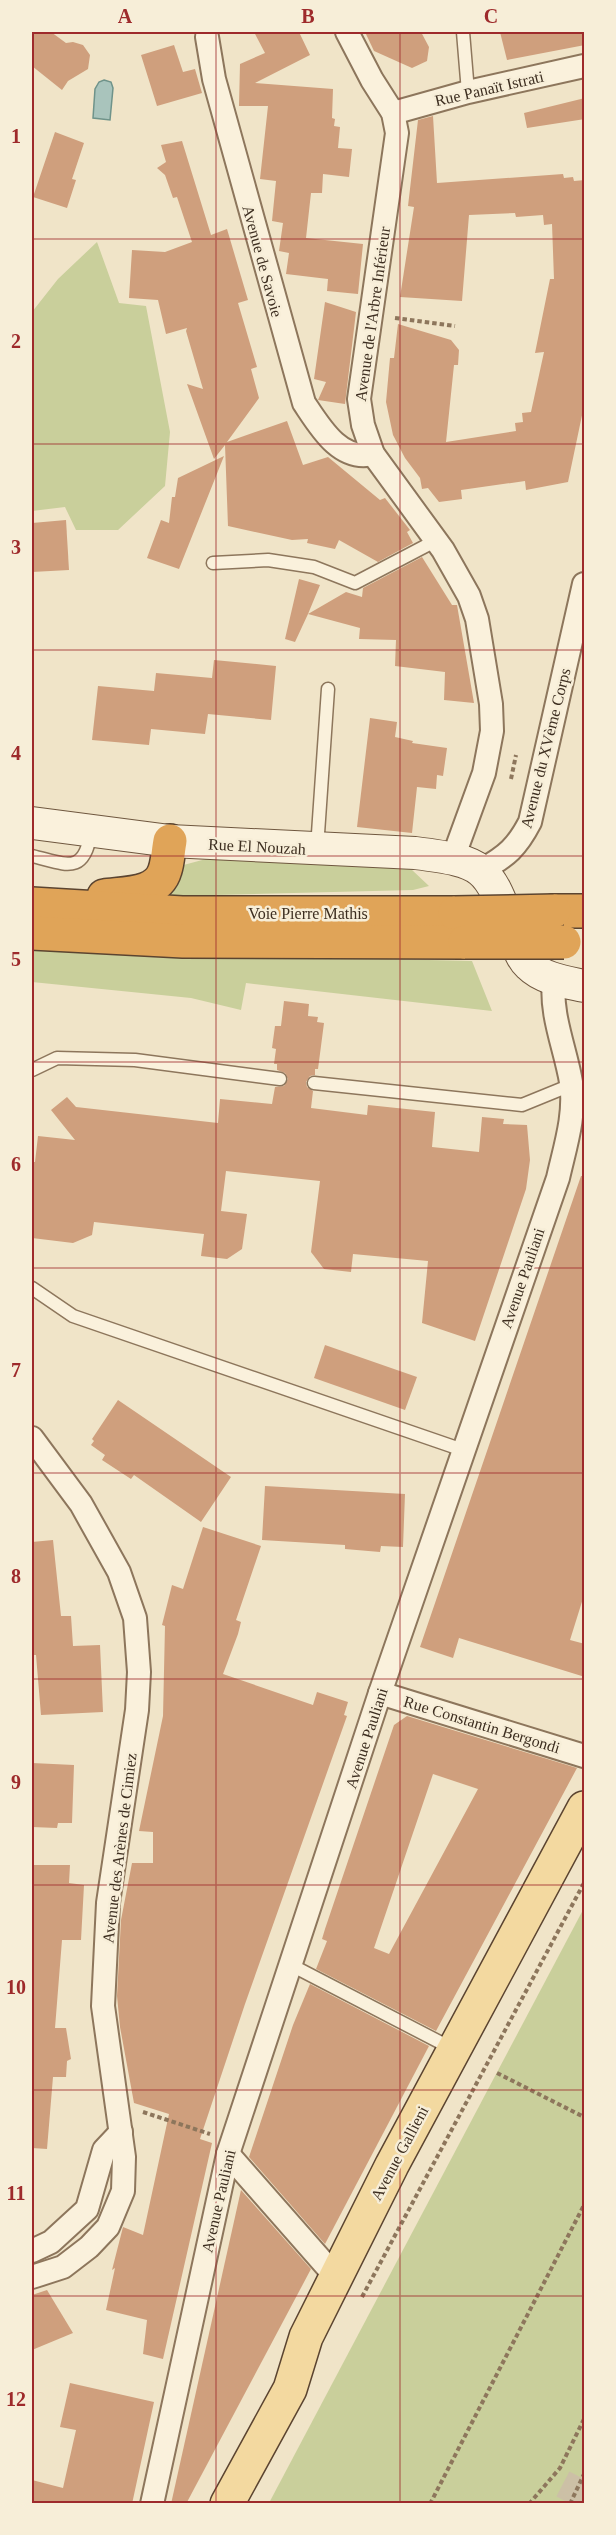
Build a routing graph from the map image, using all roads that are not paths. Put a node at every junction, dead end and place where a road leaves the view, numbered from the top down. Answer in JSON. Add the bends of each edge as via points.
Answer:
{"nodes":[{"id":1,"x":347,"y":32,"type":"edge"},
{"id":2,"x":463,"y":32,"type":"edge"},
{"id":3,"x":206,"y":33,"type":"edge"},
{"id":4,"x":585,"y":66,"type":"edge"},
{"id":5,"x":468,"y":92,"type":"junction"},
{"id":6,"x":393,"y":114,"type":"junction"},
{"id":7,"x":374,"y":454,"type":"junction"},
{"id":8,"x":437,"y":540,"type":"junction"},
{"id":9,"x":213,"y":563,"type":"dead end"},
{"id":10,"x":585,"y":584,"type":"edge"},
{"id":11,"x":328,"y":689,"type":"dead end"},
{"id":12,"x":32,"y":823,"type":"edge"},
{"id":13,"x":91,"y":832,"type":"junction"},
{"id":14,"x":170,"y":841,"type":"junction"},
{"id":15,"x":317,"y":849,"type":"junction"},
{"id":16,"x":32,"y":856,"type":"edge"},
{"id":17,"x":453,"y":858,"type":"junction"},
{"id":18,"x":482,"y":870,"type":"junction"},
{"id":19,"x":34,"y":910,"type":"edge"},
{"id":20,"x":569,"y":911,"type":"edge"},
{"id":21,"x":460,"y":927,"type":"junction"},
{"id":22,"x":574,"y":942,"type":"edge"},
{"id":23,"x":554,"y":978,"type":"junction"},
{"id":24,"x":585,"y":986,"type":"edge"},
{"id":25,"x":32,"y":1070,"type":"edge"},
{"id":26,"x":280,"y":1079,"type":"dead end"},
{"id":27,"x":314,"y":1083,"type":"dead end"},
{"id":28,"x":572,"y":1085,"type":"junction"},
{"id":29,"x":32,"y":1288,"type":"edge"},
{"id":30,"x":32,"y":1438,"type":"edge"},
{"id":31,"x":464,"y":1450,"type":"junction"},
{"id":32,"x":380,"y":1693,"type":"junction"},
{"id":33,"x":585,"y":1756,"type":"edge"},
{"id":34,"x":585,"y":1808,"type":"edge"},
{"id":35,"x":291,"y":1965,"type":"junction"},
{"id":36,"x":454,"y":2050,"type":"junction"},
{"id":37,"x":121,"y":2132,"type":"junction"},
{"id":38,"x":230,"y":2148,"type":"junction"},
{"id":39,"x":32,"y":2251,"type":"edge"},
{"id":40,"x":32,"y":2277,"type":"edge"},
{"id":41,"x":336,"y":2277,"type":"junction"},
{"id":42,"x":152,"y":2504,"type":"edge"},
{"id":43,"x":226,"y":2504,"type":"edge"}],
"edges":[{"from":1,"to":6,"type":"street","name":"Avenue de l'Arbre Inférieur"},
{"from":2,"to":5,"type":"lane"},
{"from":3,"to":7,"type":"street","name":"Avenue de Savoie","via":[[214,79],[304,403],[326,436],[348,452],[362,457]]},
{"from":4,"to":5,"type":"street","name":"Rue Panaït Istrati"},
{"from":5,"to":6,"type":"street","name":"Rue Panaït Istrati"},
{"from":6,"to":7,"type":"street","name":"Avenue de l'Arbre Inférieur","via":[[397,133],[359,407]]},
{"from":7,"to":8,"type":"street","name":"Avenue de l'Arbre Inférieur"},
{"from":8,"to":9,"type":"lane","via":[[355,583],[314,567],[268,560]]},
{"from":8,"to":17,"type":"street","name":"Avenue de l'Arbre Inférieur","via":[[470,596],[491,704],[492,731],[484,773]]},
{"from":10,"to":18,"type":"street","name":"Avenue du XVème Corps","via":[[530,822],[519,842],[503,858]]},
{"from":11,"to":15,"type":"lane"},
{"from":12,"to":13,"type":"street","name":"Rue El Nouzah"},
{"from":13,"to":14,"type":"street","name":"Rue El Nouzah"},
{"from":13,"to":16,"type":"lane","via":[[88,851],[81,861],[68,865]]},
{"from":14,"to":15,"type":"street","name":"Rue El Nouzah"},
{"from":14,"to":19,"type":"highway","via":[[161,880],[146,890]]},
{"from":15,"to":17,"type":"street","name":"Rue El Nouzah"},
{"from":17,"to":18,"type":"street","name":"Rue El Nouzah"},
{"from":18,"to":23,"type":"street","via":[[498,895],[527,964],[539,974]]},
{"from":19,"to":21,"type":"highway","name":"Voie Pierre Mathis","via":[[183,941]]},
{"from":20,"to":21,"type":"highway","name":"Voie Pierre Mathis","bridge":true},
{"from":21,"to":22,"type":"highway","name":"Voie Pierre Mathis","bridge":true},
{"from":23,"to":24,"type":"street"},
{"from":23,"to":28,"type":"street","name":"Avenue Pauliani","via":[[553,1008]]},
{"from":25,"to":26,"type":"lane","via":[[57,1058],[135,1060]]},
{"from":27,"to":28,"type":"lane","via":[[522,1105]]},
{"from":28,"to":31,"type":"street","name":"Avenue Pauliani","via":[[570,1125],[558,1178]]},
{"from":29,"to":31,"type":"lane","via":[[73,1316]]},
{"from":30,"to":37,"type":"street","name":"Avenue des Arènes de Cimiez","via":[[67,1482],[107,1548],[131,1602],[137,1634],[137,1710],[108,1903],[103,2006]]},
{"from":31,"to":32,"type":"street","name":"Avenue Pauliani"},
{"from":32,"to":33,"type":"street","name":"Rue Constantin Bergondi"},
{"from":32,"to":35,"type":"street","name":"Avenue Pauliani"},
{"from":34,"to":36,"type":"main road","name":"Avenue Gallieni"},
{"from":35,"to":36,"type":"lane"},
{"from":35,"to":38,"type":"street","name":"Avenue Pauliani"},
{"from":36,"to":41,"type":"main road","name":"Avenue Gallieni"},
{"from":37,"to":39,"type":"street","via":[[104,2150],[87,2210],[51,2242]]},
{"from":37,"to":40,"type":"street","name":"Avenue des Arènes de Cimiez","via":[[123,2191],[108,2226],[63,2267]]},
{"from":38,"to":41,"type":"street"},
{"from":38,"to":42,"type":"street","name":"Avenue Pauliani"},
{"from":41,"to":43,"type":"main road","name":"Avenue Gallieni","via":[[306,2337],[290,2388]]}]}
